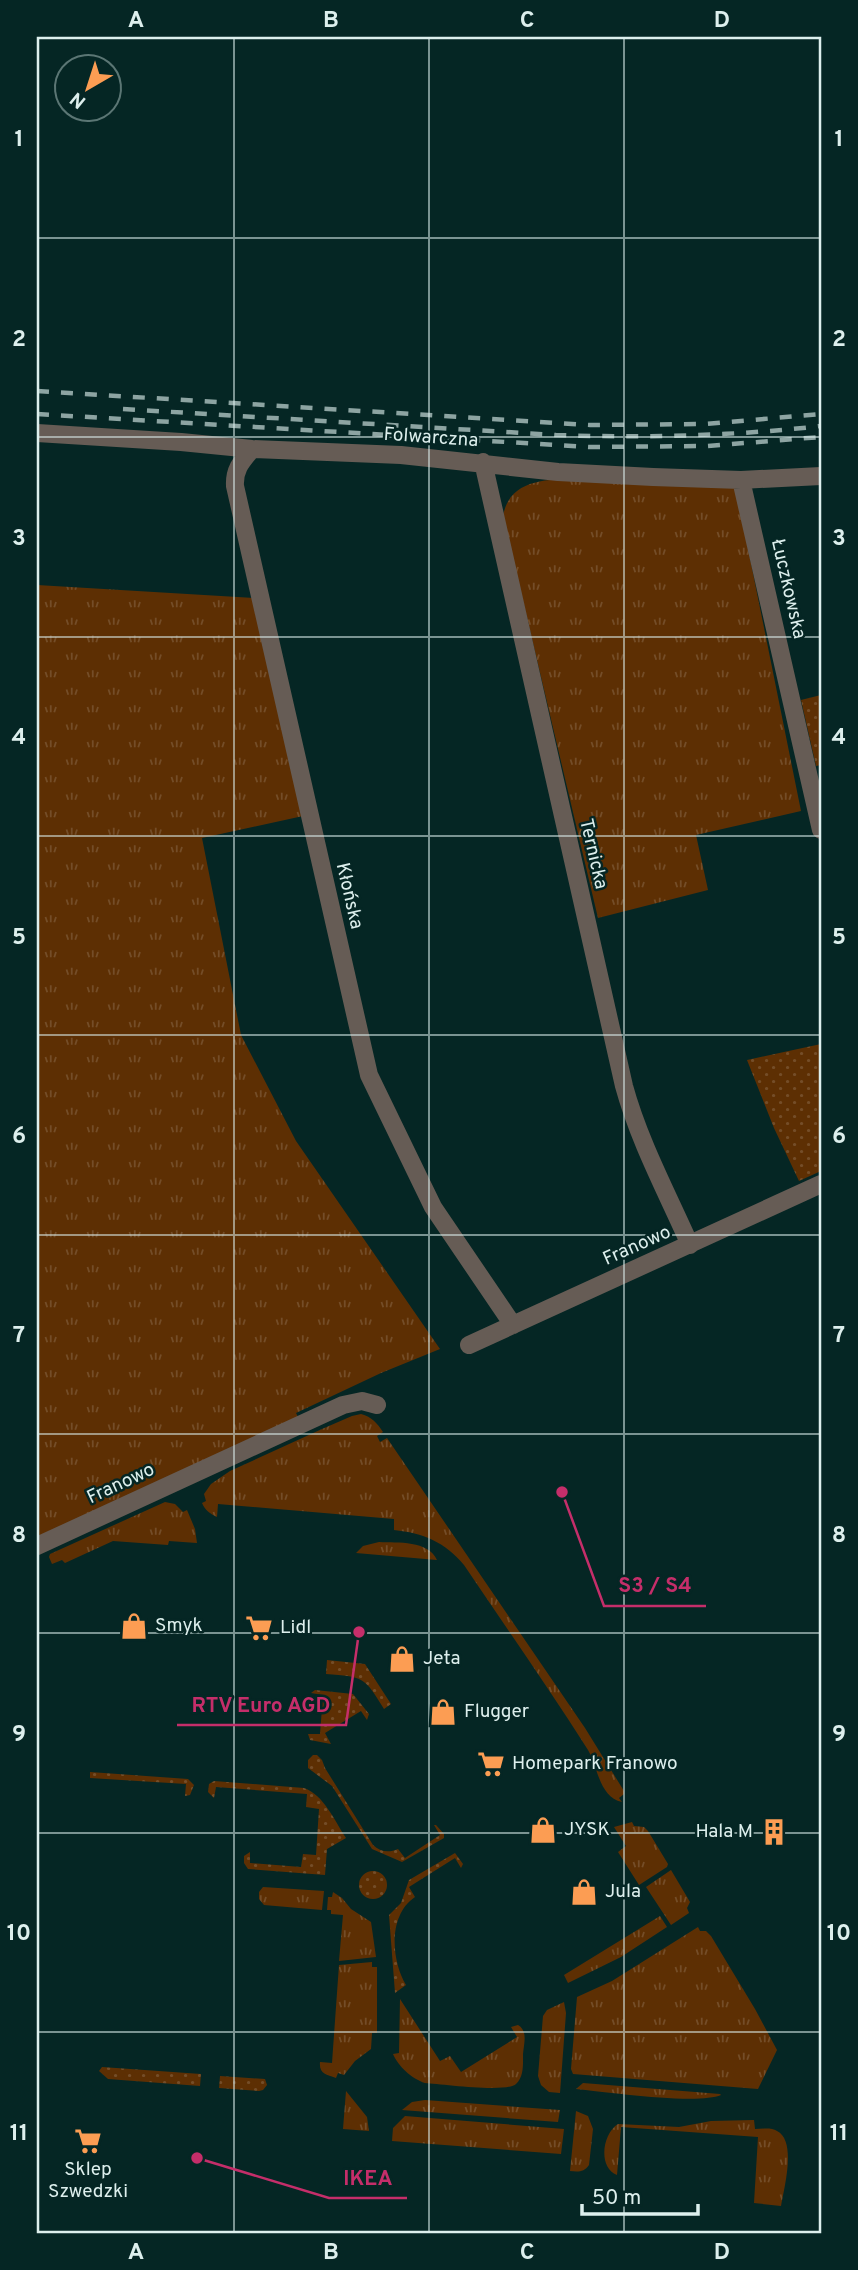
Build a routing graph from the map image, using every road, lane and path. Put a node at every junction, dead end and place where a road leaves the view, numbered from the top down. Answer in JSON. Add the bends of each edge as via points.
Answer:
{"nodes":[{"id":1,"x":37,"y":433,"type":"edge"},
{"id":2,"x":252,"y":449,"type":"junction"},
{"id":3,"x":482,"y":463,"type":"junction"},
{"id":4,"x":821,"y":476,"type":"edge"},
{"id":5,"x":741,"y":480,"type":"junction"},
{"id":6,"x":821,"y":831,"type":"edge"},
{"id":7,"x":821,"y":1184,"type":"edge"},
{"id":8,"x":690,"y":1245,"type":"junction"},
{"id":9,"x":513,"y":1325,"type":"junction"},
{"id":10,"x":469,"y":1345,"type":"dead end"},
{"id":11,"x":377,"y":1405,"type":"dead end"},
{"id":12,"x":37,"y":1546,"type":"edge"}],
"edges":[{"from":1,"to":2,"type":"street","name":"Folwarczna"},
{"from":2,"to":3,"type":"street","name":"Folwarczna"},
{"from":2,"to":9,"type":"street","name":"Kłońska","via":[[238,465],[234,486],[369,1075],[433,1207]]},
{"from":3,"to":5,"type":"street","name":"Folwarczna","via":[[558,472]]},
{"from":3,"to":8,"type":"street","name":"Ternicka","via":[[624,1086]]},
{"from":4,"to":5,"type":"street","name":"Folwarczna"},
{"from":5,"to":6,"type":"street","name":"Łuczkowska"},
{"from":7,"to":8,"type":"street","name":"Franowo"},
{"from":8,"to":9,"type":"street","name":"Franowo"},
{"from":9,"to":10,"type":"street","name":"Franowo"},
{"from":11,"to":12,"type":"street","name":"Franowo","via":[[362,1401],[343,1405]]}]}
